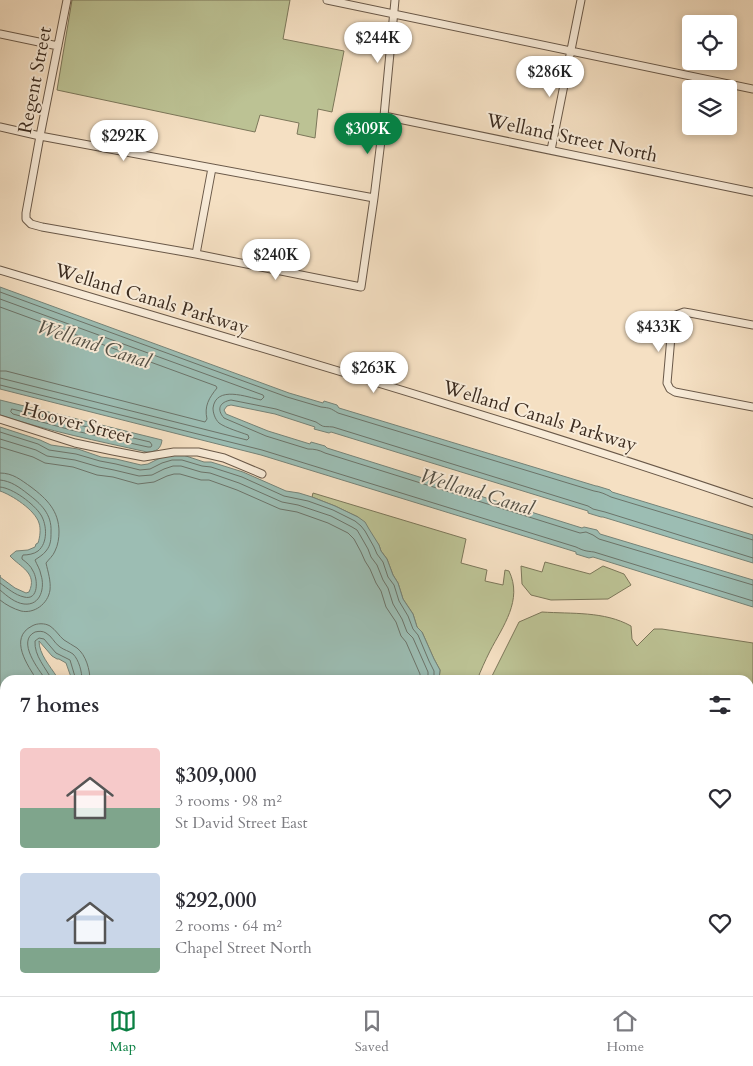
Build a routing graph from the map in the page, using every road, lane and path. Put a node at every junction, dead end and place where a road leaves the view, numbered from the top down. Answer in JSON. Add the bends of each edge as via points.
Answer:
{"nodes":[{"id":1,"x":67,"y":0,"type":"edge"},
{"id":2,"x":327,"y":0,"type":"edge"},
{"id":3,"x":395,"y":0,"type":"edge"},
{"id":4,"x":581,"y":0,"type":"edge"},
{"id":5,"x":393,"y":14,"type":"junction"},
{"id":6,"x":0,"y":34,"type":"edge"},
{"id":7,"x":58,"y":46,"type":"junction"},
{"id":8,"x":570,"y":51,"type":"junction"},
{"id":9,"x":753,"y":89,"type":"edge"},
{"id":10,"x":384,"y":116,"type":"junction"},
{"id":11,"x":0,"y":127,"type":"edge"},
{"id":12,"x":40,"y":136,"type":"junction"},
{"id":13,"x":551,"y":150,"type":"junction"},
{"id":14,"x":212,"y":168,"type":"junction"},
{"id":15,"x":753,"y":192,"type":"edge"},
{"id":16,"x":374,"y":198,"type":"junction"},
{"id":17,"x":196,"y":254,"type":"junction"},
{"id":18,"x":0,"y":270,"type":"edge"},
{"id":19,"x":753,"y":324,"type":"edge"},
{"id":20,"x":753,"y":407,"type":"edge"},
{"id":21,"x":0,"y":419,"type":"edge"},
{"id":22,"x":262,"y":474,"type":"dead end"},
{"id":23,"x":753,"y":503,"type":"edge"}],
"edges":[{"from":1,"to":7,"type":"street","name":"Regent Street"},
{"from":2,"to":5,"type":"street"},
{"from":3,"to":5,"type":"street"},
{"from":4,"to":8,"type":"street"},
{"from":5,"to":8,"type":"street"},
{"from":5,"to":10,"type":"street"},
{"from":6,"to":7,"type":"street"},
{"from":7,"to":12,"type":"street","name":"Regent Street"},
{"from":8,"to":9,"type":"street"},
{"from":8,"to":13,"type":"street"},
{"from":10,"to":13,"type":"street","name":"Welland Street North"},
{"from":10,"to":16,"type":"street"},
{"from":11,"to":12,"type":"street"},
{"from":12,"to":14,"type":"street"},
{"from":12,"to":17,"type":"street","name":"Regent Street","via":[[26,213],[31,224]]},
{"from":13,"to":15,"type":"street","name":"Welland Street North"},
{"from":14,"to":16,"type":"street"},
{"from":14,"to":17,"type":"street"},
{"from":16,"to":17,"type":"street","via":[[361,287]]},
{"from":18,"to":23,"type":"street","name":"Welland Canals Parkway","via":[[479,414]]},
{"from":19,"to":20,"type":"street","via":[[684,312],[676,315],[672,325],[667,383],[675,392]]},
{"from":21,"to":22,"type":"street","name":"Hoover Street","via":[[75,443],[144,457],[198,452],[224,458]]}]}
